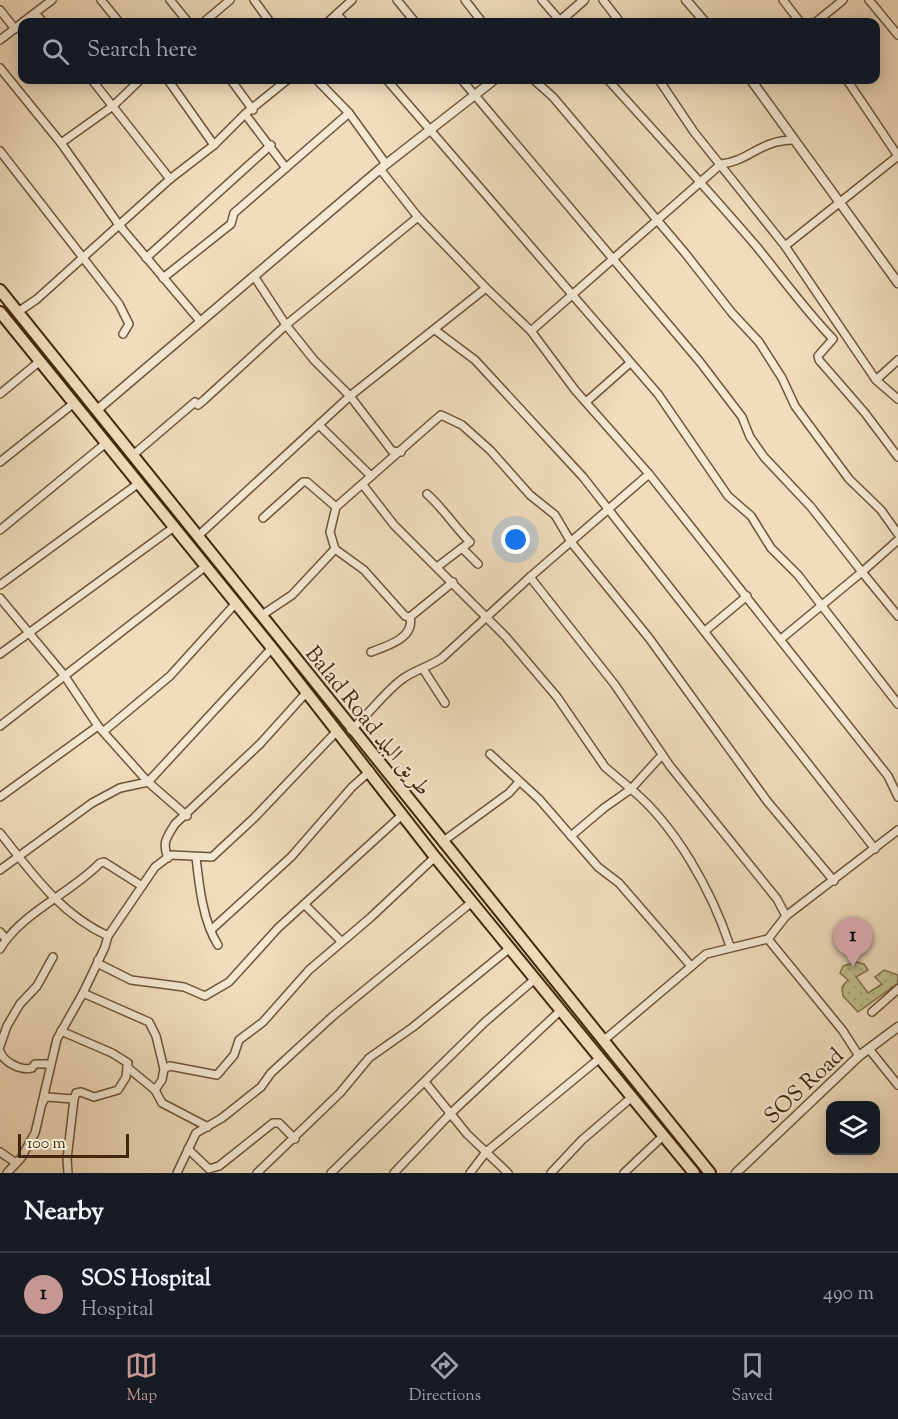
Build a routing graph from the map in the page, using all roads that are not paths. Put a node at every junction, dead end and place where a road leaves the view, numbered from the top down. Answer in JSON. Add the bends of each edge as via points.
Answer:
{"nodes":[{"id":1,"x":52,"y":0,"type":"edge"},
{"id":2,"x":101,"y":0,"type":"edge"},
{"id":3,"x":170,"y":0,"type":"edge"},
{"id":4,"x":230,"y":0,"type":"edge"},
{"id":5,"x":254,"y":0,"type":"edge"},
{"id":6,"x":352,"y":0,"type":"edge"},
{"id":7,"x":397,"y":0,"type":"edge"},
{"id":8,"x":465,"y":0,"type":"edge"},
{"id":9,"x":542,"y":0,"type":"edge"},
{"id":10,"x":584,"y":0,"type":"edge"},
{"id":11,"x":603,"y":0,"type":"edge"},
{"id":12,"x":686,"y":0,"type":"edge"},
{"id":13,"x":783,"y":0,"type":"edge"},
{"id":14,"x":843,"y":0,"type":"edge"},
{"id":15,"x":869,"y":0,"type":"edge"},
{"id":16,"x":0,"y":10,"type":"edge"},
{"id":17,"x":35,"y":13,"type":"junction"},
{"id":18,"x":337,"y":14,"type":"junction"},
{"id":19,"x":29,"y":18,"type":"edge"},
{"id":20,"x":39,"y":18,"type":"edge"},
{"id":21,"x":116,"y":18,"type":"edge"},
{"id":22,"x":185,"y":18,"type":"edge"},
{"id":23,"x":209,"y":18,"type":"edge"},
{"id":24,"x":267,"y":18,"type":"edge"},
{"id":25,"x":332,"y":18,"type":"edge"},
{"id":26,"x":340,"y":18,"type":"edge"},
{"id":27,"x":412,"y":18,"type":"edge"},
{"id":28,"x":479,"y":18,"type":"edge"},
{"id":29,"x":557,"y":18,"type":"edge"},
{"id":30,"x":564,"y":18,"type":"edge"},
{"id":31,"x":617,"y":18,"type":"edge"},
{"id":32,"x":702,"y":18,"type":"edge"},
{"id":33,"x":797,"y":18,"type":"edge"},
{"id":34,"x":821,"y":18,"type":"edge"},
{"id":35,"x":18,"y":26,"type":"edge"},
{"id":36,"x":15,"y":28,"type":"junction"},
{"id":37,"x":898,"y":35,"type":"edge"},
{"id":38,"x":0,"y":40,"type":"edge"},
{"id":39,"x":0,"y":68,"type":"edge"},
{"id":40,"x":95,"y":84,"type":"edge"},
{"id":41,"x":136,"y":84,"type":"edge"},
{"id":42,"x":171,"y":84,"type":"edge"},
{"id":43,"x":234,"y":84,"type":"edge"},
{"id":44,"x":282,"y":84,"type":"edge"},
{"id":45,"x":321,"y":84,"type":"edge"},
{"id":46,"x":391,"y":84,"type":"edge"},
{"id":47,"x":466,"y":84,"type":"edge"},
{"id":48,"x":489,"y":84,"type":"edge"},
{"id":49,"x":538,"y":84,"type":"edge"},
{"id":50,"x":612,"y":84,"type":"edge"},
{"id":51,"x":662,"y":84,"type":"edge"},
{"id":52,"x":755,"y":84,"type":"edge"},
{"id":53,"x":851,"y":84,"type":"edge"},
{"id":54,"x":476,"y":95,"type":"junction"},
{"id":55,"x":113,"y":106,"type":"junction"},
{"id":56,"x":253,"y":110,"type":"junction"},
{"id":57,"x":348,"y":113,"type":"junction"},
{"id":58,"x":245,"y":114,"type":"junction"},
{"id":59,"x":432,"y":129,"type":"junction"},
{"id":60,"x":794,"y":140,"type":"junction"},
{"id":61,"x":61,"y":143,"type":"junction"},
{"id":62,"x":214,"y":145,"type":"junction"},
{"id":63,"x":271,"y":145,"type":"junction"},
{"id":64,"x":0,"y":151,"type":"edge"},
{"id":65,"x":898,"y":156,"type":"edge"},
{"id":66,"x":721,"y":164,"type":"junction"},
{"id":67,"x":383,"y":167,"type":"junction"},
{"id":68,"x":286,"y":168,"type":"junction"},
{"id":69,"x":170,"y":179,"type":"junction"},
{"id":70,"x":701,"y":183,"type":"junction"},
{"id":71,"x":840,"y":202,"type":"junction"},
{"id":72,"x":418,"y":217,"type":"junction"},
{"id":73,"x":657,"y":222,"type":"junction"},
{"id":74,"x":119,"y":225,"type":"junction"},
{"id":75,"x":786,"y":246,"type":"junction"},
{"id":76,"x":83,"y":258,"type":"junction"},
{"id":77,"x":146,"y":258,"type":"junction"},
{"id":78,"x":615,"y":258,"type":"junction"},
{"id":79,"x":254,"y":276,"type":"junction"},
{"id":80,"x":164,"y":278,"type":"junction"},
{"id":81,"x":898,"y":283,"type":"edge"},
{"id":82,"x":486,"y":288,"type":"junction"},
{"id":83,"x":0,"y":290,"type":"edge"},
{"id":84,"x":573,"y":295,"type":"junction"},
{"id":85,"x":18,"y":312,"type":"junction"},
{"id":86,"x":1,"y":316,"type":"edge"},
{"id":87,"x":200,"y":321,"type":"junction"},
{"id":88,"x":286,"y":325,"type":"junction"},
{"id":89,"x":435,"y":330,"type":"junction"},
{"id":90,"x":531,"y":331,"type":"junction"},
{"id":91,"x":123,"y":334,"type":"dead end"},
{"id":92,"x":898,"y":360,"type":"edge"},
{"id":93,"x":40,"y":361,"type":"junction"},
{"id":94,"x":630,"y":363,"type":"junction"},
{"id":95,"x":876,"y":380,"type":"junction"},
{"id":96,"x":0,"y":394,"type":"edge"},
{"id":97,"x":350,"y":396,"type":"junction"},
{"id":98,"x":898,"y":399,"type":"edge"},
{"id":99,"x":586,"y":402,"type":"junction"},
{"id":100,"x":74,"y":403,"type":"junction"},
{"id":101,"x":97,"y":410,"type":"junction"},
{"id":102,"x":319,"y":425,"type":"junction"},
{"id":103,"x":106,"y":443,"type":"junction"},
{"id":104,"x":401,"y":452,"type":"junction"},
{"id":105,"x":133,"y":455,"type":"junction"},
{"id":106,"x":898,"y":457,"type":"edge"},
{"id":107,"x":0,"y":462,"type":"edge"},
{"id":108,"x":649,"y":474,"type":"junction"},
{"id":109,"x":371,"y":477,"type":"junction"},
{"id":110,"x":139,"y":483,"type":"junction"},
{"id":111,"x":363,"y":485,"type":"junction"},
{"id":112,"x":426,"y":494,"type":"dead end"},
{"id":113,"x":336,"y":507,"type":"junction"},
{"id":114,"x":609,"y":509,"type":"junction"},
{"id":115,"x":263,"y":518,"type":"dead end"},
{"id":116,"x":174,"y":527,"type":"junction"},
{"id":117,"x":0,"y":530,"type":"edge"},
{"id":118,"x":898,"y":534,"type":"edge"},
{"id":119,"x":198,"y":536,"type":"junction"},
{"id":120,"x":898,"y":540,"type":"edge"},
{"id":121,"x":571,"y":542,"type":"junction"},
{"id":122,"x":462,"y":548,"type":"junction"},
{"id":123,"x":335,"y":549,"type":"junction"},
{"id":124,"x":478,"y":564,"type":"dead end"},
{"id":125,"x":206,"y":566,"type":"junction"},
{"id":126,"x":436,"y":567,"type":"junction"},
{"id":127,"x":862,"y":572,"type":"junction"},
{"id":128,"x":530,"y":577,"type":"junction"},
{"id":129,"x":453,"y":582,"type":"junction"},
{"id":130,"x":0,"y":585,"type":"edge"},
{"id":131,"x":747,"y":596,"type":"junction"},
{"id":132,"x":0,"y":598,"type":"edge"},
{"id":133,"x":236,"y":603,"type":"junction"},
{"id":134,"x":820,"y":605,"type":"junction"},
{"id":135,"x":262,"y":615,"type":"junction"},
{"id":136,"x":898,"y":615,"type":"edge"},
{"id":137,"x":410,"y":617,"type":"junction"},
{"id":138,"x":488,"y":617,"type":"junction"},
{"id":139,"x":705,"y":632,"type":"junction"},
{"id":140,"x":27,"y":633,"type":"junction"},
{"id":141,"x":781,"y":639,"type":"junction"},
{"id":142,"x":272,"y":648,"type":"junction"},
{"id":143,"x":371,"y":652,"type":"dead end"},
{"id":144,"x":0,"y":654,"type":"edge"},
{"id":145,"x":423,"y":669,"type":"junction"},
{"id":146,"x":64,"y":675,"type":"junction"},
{"id":147,"x":306,"y":693,"type":"junction"},
{"id":148,"x":445,"y":704,"type":"dead end"},
{"id":149,"x":898,"y":704,"type":"edge"},
{"id":150,"x":0,"y":726,"type":"edge"},
{"id":151,"x":101,"y":728,"type":"junction"},
{"id":152,"x":351,"y":729,"type":"junction"},
{"id":153,"x":337,"y":731,"type":"junction"},
{"id":154,"x":490,"y":754,"type":"dead end"},
{"id":155,"x":662,"y":755,"type":"junction"},
{"id":156,"x":369,"y":771,"type":"junction"},
{"id":157,"x":148,"y":783,"type":"junction"},
{"id":158,"x":518,"y":783,"type":"junction"},
{"id":159,"x":631,"y":789,"type":"junction"},
{"id":160,"x":0,"y":797,"type":"edge"},
{"id":161,"x":898,"y":797,"type":"edge"},
{"id":162,"x":402,"y":815,"type":"junction"},
{"id":163,"x":187,"y":816,"type":"junction"},
{"id":164,"x":898,"y":830,"type":"edge"},
{"id":165,"x":0,"y":833,"type":"edge"},
{"id":166,"x":571,"y":836,"type":"junction"},
{"id":167,"x":442,"y":842,"type":"junction"},
{"id":168,"x":875,"y":849,"type":"junction"},
{"id":169,"x":18,"y":857,"type":"junction"},
{"id":170,"x":435,"y":857,"type":"junction"},
{"id":171,"x":168,"y":858,"type":"junction"},
{"id":172,"x":196,"y":858,"type":"junction"},
{"id":173,"x":0,"y":870,"type":"edge"},
{"id":174,"x":834,"y":881,"type":"junction"},
{"id":175,"x":142,"y":886,"type":"junction"},
{"id":176,"x":55,"y":900,"type":"junction"},
{"id":177,"x":472,"y":902,"type":"junction"},
{"id":178,"x":305,"y":905,"type":"junction"},
{"id":179,"x":786,"y":916,"type":"junction"},
{"id":180,"x":211,"y":930,"type":"junction"},
{"id":181,"x":0,"y":932,"type":"edge"},
{"id":182,"x":108,"y":936,"type":"junction"},
{"id":183,"x":6,"y":939,"type":"junction"},
{"id":184,"x":768,"y":939,"type":"junction"},
{"id":185,"x":341,"y":941,"type":"junction"},
{"id":186,"x":218,"y":945,"type":"dead end"},
{"id":187,"x":730,"y":946,"type":"junction"},
{"id":188,"x":510,"y":948,"type":"junction"},
{"id":189,"x":0,"y":949,"type":"edge"},
{"id":190,"x":52,"y":957,"type":"dead end"},
{"id":191,"x":98,"y":960,"type":"junction"},
{"id":192,"x":691,"y":966,"type":"junction"},
{"id":193,"x":535,"y":979,"type":"junction"},
{"id":194,"x":898,"y":989,"type":"edge"},
{"id":195,"x":83,"y":993,"type":"junction"},
{"id":196,"x":561,"y":1010,"type":"junction"},
{"id":197,"x":872,"y":1012,"type":"dead end"},
{"id":198,"x":898,"y":1027,"type":"edge"},
{"id":199,"x":61,"y":1031,"type":"junction"},
{"id":200,"x":603,"y":1041,"type":"junction"},
{"id":201,"x":0,"y":1046,"type":"edge"},
{"id":202,"x":869,"y":1049,"type":"junction"},
{"id":203,"x":1,"y":1056,"type":"edge"},
{"id":204,"x":859,"y":1056,"type":"junction"},
{"id":205,"x":600,"y":1058,"type":"junction"},
{"id":206,"x":49,"y":1064,"type":"junction"},
{"id":207,"x":127,"y":1067,"type":"junction"},
{"id":208,"x":164,"y":1069,"type":"junction"},
{"id":209,"x":425,"y":1082,"type":"junction"},
{"id":210,"x":898,"y":1085,"type":"edge"},
{"id":211,"x":155,"y":1090,"type":"junction"},
{"id":212,"x":632,"y":1097,"type":"junction"},
{"id":213,"x":74,"y":1099,"type":"junction"},
{"id":214,"x":42,"y":1102,"type":"junction"},
{"id":215,"x":450,"y":1114,"type":"junction"},
{"id":216,"x":208,"y":1127,"type":"junction"},
{"id":217,"x":663,"y":1136,"type":"junction"},
{"id":218,"x":295,"y":1139,"type":"junction"},
{"id":219,"x":188,"y":1149,"type":"junction"},
{"id":220,"x":0,"y":1152,"type":"edge"},
{"id":221,"x":486,"y":1152,"type":"junction"},
{"id":222,"x":16,"y":1163,"type":"junction"},
{"id":223,"x":7,"y":1173,"type":"edge"},
{"id":224,"x":68,"y":1173,"type":"edge"},
{"id":225,"x":177,"y":1173,"type":"edge"},
{"id":226,"x":257,"y":1173,"type":"edge"},
{"id":227,"x":332,"y":1173,"type":"edge"},
{"id":228,"x":394,"y":1173,"type":"edge"},
{"id":229,"x":470,"y":1173,"type":"edge"},
{"id":230,"x":508,"y":1173,"type":"edge"},
{"id":231,"x":551,"y":1173,"type":"edge"},
{"id":232,"x":624,"y":1173,"type":"edge"},
{"id":233,"x":694,"y":1173,"type":"edge"},
{"id":234,"x":710,"y":1173,"type":"edge"},
{"id":235,"x":736,"y":1173,"type":"edge"}],
"edges":[{"from":1,"to":17,"type":"street"},
{"from":2,"to":21,"type":"street"},
{"from":3,"to":22,"type":"street"},
{"from":4,"to":23,"type":"street"},
{"from":5,"to":24,"type":"street"},
{"from":6,"to":18,"type":"street"},
{"from":7,"to":27,"type":"street"},
{"from":8,"to":28,"type":"street"},
{"from":9,"to":29,"type":"street"},
{"from":10,"to":30,"type":"street"},
{"from":11,"to":31,"type":"street"},
{"from":12,"to":32,"type":"street"},
{"from":13,"to":33,"type":"street"},
{"from":14,"to":34,"type":"street"},
{"from":15,"to":37,"type":"street"},
{"from":16,"to":36,"type":"street"},
{"from":17,"to":19,"type":"street"},
{"from":17,"to":20,"type":"street"},
{"from":18,"to":25,"type":"street"},
{"from":18,"to":26,"type":"street"},
{"from":35,"to":36,"type":"street"},
{"from":36,"to":38,"type":"street"},
{"from":39,"to":61,"type":"street"},
{"from":40,"to":55,"type":"street"},
{"from":41,"to":55,"type":"street"},
{"from":42,"to":62,"type":"street"},
{"from":43,"to":56,"type":"street"},
{"from":44,"to":56,"type":"street"},
{"from":45,"to":57,"type":"street"},
{"from":46,"to":59,"type":"street"},
{"from":47,"to":54,"type":"street"},
{"from":48,"to":54,"type":"street"},
{"from":49,"to":73,"type":"street"},
{"from":50,"to":70,"type":"street"},
{"from":51,"to":66,"type":"street"},
{"from":52,"to":60,"type":"street"},
{"from":53,"to":65,"type":"street"},
{"from":54,"to":59,"type":"street"},
{"from":54,"to":78,"type":"street"},
{"from":55,"to":61,"type":"street"},
{"from":55,"to":69,"type":"street"},
{"from":56,"to":58,"type":"street"},
{"from":57,"to":67,"type":"street"},
{"from":57,"to":68,"type":"street"},
{"from":58,"to":62,"type":"street"},
{"from":58,"to":63,"type":"street"},
{"from":59,"to":67,"type":"street"},
{"from":59,"to":84,"type":"street"},
{"from":60,"to":66,"type":"street","via":[[770,142],[738,162]]},
{"from":60,"to":71,"type":"street"},
{"from":61,"to":74,"type":"street"},
{"from":62,"to":69,"type":"street"},
{"from":63,"to":68,"type":"street"},
{"from":63,"to":77,"type":"street"},
{"from":64,"to":76,"type":"street"},
{"from":65,"to":71,"type":"street"},
{"from":66,"to":70,"type":"street"},
{"from":66,"to":75,"type":"street"},
{"from":67,"to":72,"type":"street"},
{"from":67,"to":79,"type":"street"},
{"from":68,"to":80,"type":"street","via":[[234,213],[231,224]]},
{"from":69,"to":74,"type":"street"},
{"from":70,"to":73,"type":"street"},
{"from":70,"to":106,"type":"street","via":[[833,339],[818,356],[819,360]]},
{"from":71,"to":75,"type":"street"},
{"from":71,"to":81,"type":"street"},
{"from":72,"to":82,"type":"street"},
{"from":72,"to":88,"type":"street"},
{"from":73,"to":78,"type":"street"},
{"from":73,"to":118,"type":"street","via":[[759,342],[795,406],[849,479],[881,510]]},
{"from":74,"to":76,"type":"street"},
{"from":74,"to":77,"type":"street"},
{"from":75,"to":95,"type":"street"},
{"from":76,"to":85,"type":"street"},
{"from":76,"to":91,"type":"street","via":[[119,304],[129,324]]},
{"from":77,"to":80,"type":"street"},
{"from":78,"to":84,"type":"street"},
{"from":78,"to":127,"type":"street","via":[[727,396],[765,457]]},
{"from":79,"to":87,"type":"street"},
{"from":79,"to":88,"type":"street"},
{"from":80,"to":87,"type":"street"},
{"from":82,"to":89,"type":"street"},
{"from":82,"to":90,"type":"street"},
{"from":83,"to":85,"type":"highway","name":"Balad Road طريق البلد"},
{"from":84,"to":90,"type":"street"},
{"from":84,"to":94,"type":"street"},
{"from":85,"to":101,"type":"highway","name":"Balad Road طريق البلد"},
{"from":86,"to":93,"type":"highway","name":"Balad Road طريق البلد"},
{"from":87,"to":101,"type":"street"},
{"from":88,"to":97,"type":"street"},
{"from":88,"to":105,"type":"street","via":[[204,400],[198,405],[195,402]]},
{"from":89,"to":97,"type":"street"},
{"from":89,"to":114,"type":"street","via":[[475,360]]},
{"from":90,"to":99,"type":"street"},
{"from":92,"to":95,"type":"street"},
{"from":93,"to":96,"type":"street"},
{"from":93,"to":100,"type":"highway","name":"Balad Road طريق البلد"},
{"from":94,"to":99,"type":"street"},
{"from":94,"to":134,"type":"street","via":[[658,394],[728,496],[751,516],[771,548]]},
{"from":95,"to":98,"type":"street"},
{"from":97,"to":102,"type":"street"},
{"from":97,"to":104,"type":"street","via":[[392,451]]},
{"from":99,"to":108,"type":"street"},
{"from":100,"to":103,"type":"highway","name":"Balad Road طريق البلد"},
{"from":100,"to":107,"type":"street"},
{"from":101,"to":105,"type":"highway","name":"Balad Road طريق البلد"},
{"from":102,"to":109,"type":"street"},
{"from":102,"to":119,"type":"street"},
{"from":103,"to":110,"type":"highway","name":"Balad Road طريق البلد"},
{"from":103,"to":117,"type":"street"},
{"from":104,"to":109,"type":"street"},
{"from":104,"to":121,"type":"street","via":[[441,415],[447,416],[491,451],[530,495],[555,515]]},
{"from":105,"to":119,"type":"highway","name":"Balad Road طريق البلد"},
{"from":108,"to":114,"type":"street"},
{"from":108,"to":131,"type":"street"},
{"from":109,"to":111,"type":"street"},
{"from":110,"to":116,"type":"highway","name":"Balad Road طريق البلد"},
{"from":110,"to":130,"type":"street"},
{"from":111,"to":113,"type":"street"},
{"from":111,"to":126,"type":"street","via":[[394,525]]},
{"from":112,"to":122,"type":"street","via":[[443,508],[470,542]]},
{"from":113,"to":115,"type":"street","via":[[303,482]]},
{"from":113,"to":123,"type":"street","via":[[330,532]]},
{"from":114,"to":121,"type":"street"},
{"from":114,"to":139,"type":"street"},
{"from":116,"to":125,"type":"highway","name":"Balad Road طريق البلد"},
{"from":116,"to":140,"type":"street"},
{"from":119,"to":135,"type":"highway","name":"Balad Road طريق البلد"},
{"from":120,"to":127,"type":"street"},
{"from":121,"to":128,"type":"street"},
{"from":121,"to":174,"type":"street","via":[[649,638],[767,801]]},
{"from":122,"to":124,"type":"street"},
{"from":122,"to":126,"type":"street"},
{"from":123,"to":135,"type":"street","via":[[292,595]]},
{"from":123,"to":137,"type":"street","via":[[364,570]]},
{"from":125,"to":133,"type":"highway","name":"Balad Road طريق البلد"},
{"from":125,"to":146,"type":"street"},
{"from":126,"to":129,"type":"street"},
{"from":127,"to":134,"type":"street"},
{"from":127,"to":136,"type":"street"},
{"from":128,"to":138,"type":"street"},
{"from":128,"to":155,"type":"street","via":[[615,685]]},
{"from":129,"to":137,"type":"street"},
{"from":129,"to":138,"type":"street"},
{"from":131,"to":139,"type":"street"},
{"from":131,"to":141,"type":"street"},
{"from":132,"to":140,"type":"street"},
{"from":133,"to":142,"type":"highway","name":"Balad Road طريق البلد"},
{"from":133,"to":151,"type":"street","via":[[170,676]]},
{"from":134,"to":141,"type":"street"},
{"from":134,"to":149,"type":"street"},
{"from":135,"to":152,"type":"highway","name":"Balad Road طريق البلد"},
{"from":137,"to":143,"type":"street","via":[[409,633]]},
{"from":138,"to":145,"type":"street","via":[[442,658]]},
{"from":138,"to":159,"type":"street","via":[[557,697],[605,767]]},
{"from":139,"to":168,"type":"street"},
{"from":140,"to":144,"type":"street"},
{"from":140,"to":146,"type":"street"},
{"from":141,"to":161,"type":"street","via":[[888,776]]},
{"from":142,"to":147,"type":"highway","name":"Balad Road طريق البلد"},
{"from":142,"to":157,"type":"street"},
{"from":145,"to":148,"type":"street"},
{"from":145,"to":152,"type":"street","via":[[402,679]]},
{"from":146,"to":150,"type":"street"},
{"from":146,"to":151,"type":"street"},
{"from":147,"to":153,"type":"highway","name":"Balad Road طريق البلد"},
{"from":147,"to":163,"type":"street"},
{"from":151,"to":157,"type":"street"},
{"from":151,"to":160,"type":"street"},
{"from":152,"to":167,"type":"highway","name":"Balad Road طريق البلد"},
{"from":153,"to":156,"type":"highway","name":"Balad Road طريق البلد"},
{"from":153,"to":172,"type":"street","via":[[212,857]]},
{"from":154,"to":158,"type":"street"},
{"from":155,"to":159,"type":"street"},
{"from":155,"to":179,"type":"street","via":[[770,890]]},
{"from":156,"to":162,"type":"highway","name":"Balad Road طريق البلد"},
{"from":156,"to":180,"type":"street","via":[[291,856]]},
{"from":157,"to":163,"type":"street"},
{"from":157,"to":169,"type":"street","via":[[120,788],[92,803]]},
{"from":158,"to":166,"type":"street","via":[[539,799]]},
{"from":158,"to":167,"type":"street"},
{"from":159,"to":166,"type":"street"},
{"from":159,"to":187,"type":"street","via":[[658,815],[690,860],[720,916]]},
{"from":162,"to":170,"type":"highway","name":"Balad Road طريق البلد"},
{"from":162,"to":178,"type":"street"},
{"from":163,"to":171,"type":"street","via":[[175,824],[165,839]]},
{"from":164,"to":168,"type":"street"},
{"from":165,"to":169,"type":"street"},
{"from":166,"to":192,"type":"street","via":[[598,867],[619,883]]},
{"from":167,"to":200,"type":"highway","name":"Balad Road طريق البلد"},
{"from":168,"to":174,"type":"street"},
{"from":169,"to":173,"type":"street"},
{"from":169,"to":176,"type":"street"},
{"from":170,"to":177,"type":"highway","name":"Balad Road طريق البلد"},
{"from":170,"to":185,"type":"street"},
{"from":171,"to":172,"type":"street","via":[[177,854]]},
{"from":171,"to":175,"type":"street","via":[[155,867]]},
{"from":172,"to":180,"type":"street"},
{"from":174,"to":179,"type":"street"},
{"from":175,"to":176,"type":"street","via":[[104,862]]},
{"from":175,"to":182,"type":"street"},
{"from":176,"to":182,"type":"street","via":[[87,926]]},
{"from":176,"to":183,"type":"street"},
{"from":177,"to":188,"type":"highway","name":"Balad Road طريق البلد"},
{"from":177,"to":216,"type":"street","via":[[333,1016],[261,1087]]},
{"from":178,"to":185,"type":"street"},
{"from":178,"to":191,"type":"street","via":[[278,928],[229,982],[205,996],[184,987],[131,980]]},
{"from":179,"to":184,"type":"street"},
{"from":180,"to":186,"type":"street"},
{"from":181,"to":183,"type":"street"},
{"from":182,"to":191,"type":"street"},
{"from":183,"to":189,"type":"street"},
{"from":184,"to":187,"type":"street"},
{"from":184,"to":204,"type":"street"},
{"from":185,"to":208,"type":"street","via":[[263,1022],[239,1040],[234,1055],[217,1076],[186,1068]]},
{"from":187,"to":192,"type":"street","via":[[706,954]]},
{"from":188,"to":193,"type":"highway","name":"Balad Road طريق البلد"},
{"from":188,"to":218,"type":"street","via":[[369,1058]]},
{"from":190,"to":201,"type":"street","via":[[7,1026]]},
{"from":191,"to":195,"type":"street"},
{"from":192,"to":200,"type":"street"},
{"from":193,"to":196,"type":"highway","name":"Balad Road طريق البلد"},
{"from":193,"to":209,"type":"street","via":[[484,1022]]},
{"from":194,"to":197,"type":"street"},
{"from":195,"to":199,"type":"street"},
{"from":195,"to":208,"type":"street","via":[[149,1022]]},
{"from":196,"to":205,"type":"highway","name":"Balad Road طريق البلد"},
{"from":196,"to":215,"type":"street"},
{"from":198,"to":202,"type":"street","name":"SOS Road"},
{"from":199,"to":206,"type":"street"},
{"from":199,"to":207,"type":"street","via":[[112,1053],[128,1063]]},
{"from":200,"to":234,"type":"highway","name":"Balad Road طريق البلد"},
{"from":202,"to":204,"type":"street","name":"SOS Road"},
{"from":202,"to":210,"type":"street"},
{"from":203,"to":206,"type":"street","via":[[25,1070],[35,1064]]},
{"from":204,"to":235,"type":"street","name":"SOS Road"},
{"from":205,"to":212,"type":"highway","name":"Balad Road طريق البلد"},
{"from":205,"to":221,"type":"street"},
{"from":206,"to":214,"type":"street"},
{"from":207,"to":211,"type":"street"},
{"from":207,"to":213,"type":"street","via":[[118,1090],[94,1097],[81,1092]]},
{"from":208,"to":211,"type":"street"},
{"from":209,"to":215,"type":"street"},
{"from":209,"to":227,"type":"street"},
{"from":211,"to":216,"type":"street","via":[[162,1103]]},
{"from":212,"to":217,"type":"highway","name":"Balad Road طريق البلد"},
{"from":212,"to":231,"type":"street"},
{"from":213,"to":214,"type":"street","via":[[46,1097]]},
{"from":213,"to":224,"type":"street"},
{"from":214,"to":222,"type":"street","via":[[35,1133]]},
{"from":215,"to":221,"type":"street"},
{"from":215,"to":228,"type":"street"},
{"from":216,"to":219,"type":"street","via":[[196,1133]]},
{"from":217,"to":232,"type":"street"},
{"from":217,"to":233,"type":"highway","name":"Balad Road طريق البلد"},
{"from":218,"to":219,"type":"street","via":[[279,1123],[273,1123],[224,1162],[209,1169]]},
{"from":218,"to":226,"type":"street"},
{"from":219,"to":225,"type":"street"},
{"from":220,"to":222,"type":"street"},
{"from":221,"to":229,"type":"street"},
{"from":221,"to":230,"type":"street"},
{"from":222,"to":223,"type":"street"}]}
